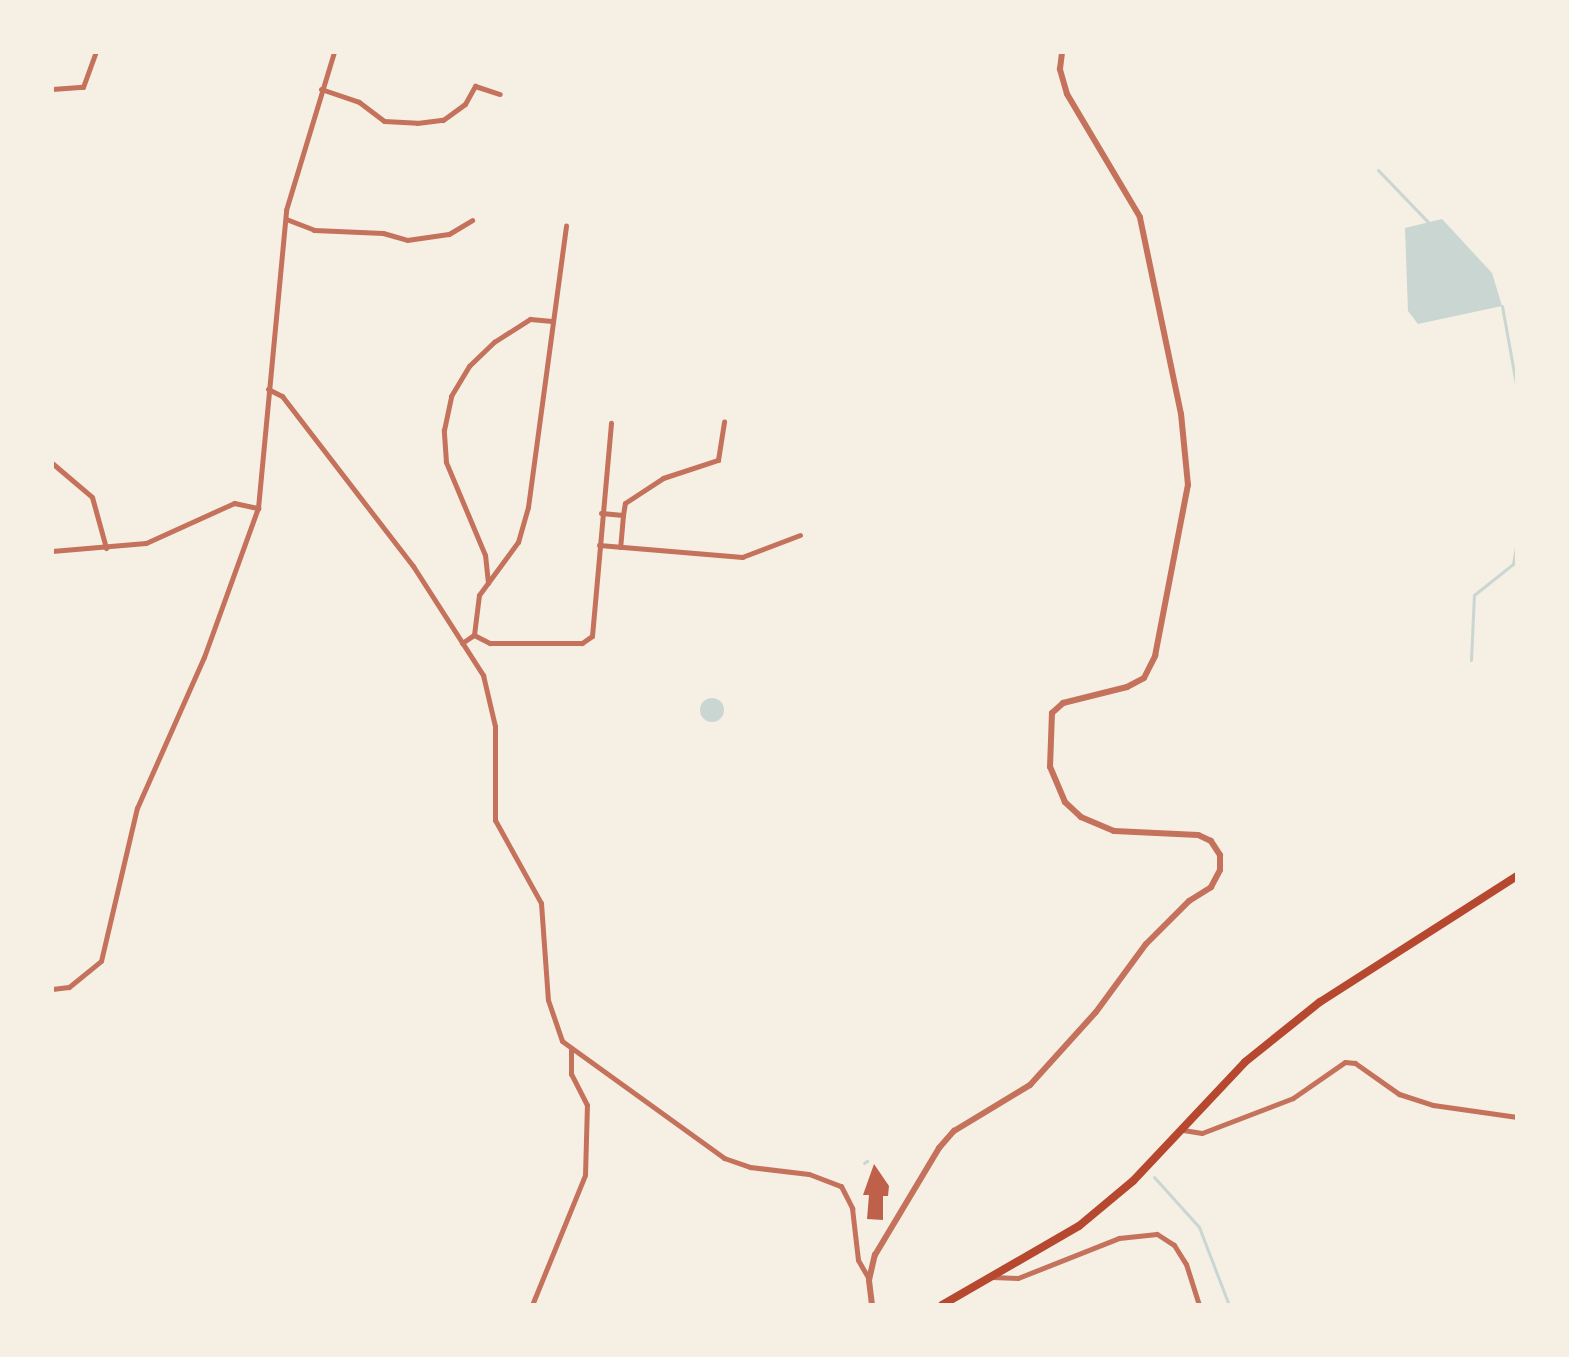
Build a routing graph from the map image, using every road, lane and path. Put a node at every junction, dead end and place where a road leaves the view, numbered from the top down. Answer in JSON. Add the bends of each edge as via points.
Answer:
{"nodes":[{"id":1,"x":96,"y":52,"type":"edge"},
{"id":2,"x":334,"y":52,"type":"edge"},
{"id":3,"x":1062,"y":52,"type":"edge"},
{"id":4,"x":52,"y":89,"type":"edge"},
{"id":5,"x":321,"y":89,"type":"junction"},
{"id":6,"x":500,"y":94,"type":"dead end"},
{"id":7,"x":286,"y":219,"type":"junction"},
{"id":8,"x":472,"y":220,"type":"dead end"},
{"id":9,"x":566,"y":226,"type":"dead end"},
{"id":10,"x":552,"y":321,"type":"junction"},
{"id":11,"x":268,"y":389,"type":"junction"},
{"id":12,"x":724,"y":421,"type":"dead end"},
{"id":13,"x":611,"y":423,"type":"dead end"},
{"id":14,"x":52,"y":463,"type":"edge"},
{"id":15,"x":258,"y":508,"type":"junction"},
{"id":16,"x":601,"y":513,"type":"junction"},
{"id":17,"x":623,"y":515,"type":"junction"},
{"id":18,"x":800,"y":535,"type":"dead end"},
{"id":19,"x":599,"y":545,"type":"junction"},
{"id":20,"x":620,"y":547,"type":"junction"},
{"id":21,"x":106,"y":548,"type":"junction"},
{"id":22,"x":52,"y":551,"type":"edge"},
{"id":23,"x":488,"y":583,"type":"junction"},
{"id":24,"x":474,"y":635,"type":"junction"},
{"id":25,"x":462,"y":643,"type":"junction"},
{"id":26,"x":1517,"y":876,"type":"edge"},
{"id":27,"x":52,"y":989,"type":"edge"},
{"id":28,"x":571,"y":1050,"type":"junction"},
{"id":29,"x":1517,"y":1117,"type":"edge"},
{"id":30,"x":1183,"y":1130,"type":"junction"},
{"id":31,"x":990,"y":1276,"type":"junction"},
{"id":32,"x":869,"y":1280,"type":"junction"},
{"id":33,"x":532,"y":1305,"type":"edge"},
{"id":34,"x":872,"y":1305,"type":"edge"},
{"id":35,"x":942,"y":1305,"type":"edge"},
{"id":36,"x":1199,"y":1305,"type":"edge"}],
"edges":[{"from":1,"to":4,"type":"street","via":[[83,87]]},
{"from":2,"to":5,"type":"street"},
{"from":3,"to":32,"type":"street","via":[[1067,94],[1140,217],[1181,414],[1188,485],[1155,656],[1136,683],[1063,703],[1052,713],[1050,767],[1065,802],[1081,817],[1114,831],[1198,835],[1211,841],[1220,855],[1220,870],[1211,887],[1146,944],[1096,1012],[1030,1085],[954,1131],[939,1148],[886,1232]]},
{"from":5,"to":6,"type":"street","via":[[359,102],[384,121],[417,123],[443,120],[465,104],[475,86]]},
{"from":5,"to":7,"type":"street"},
{"from":7,"to":8,"type":"street","via":[[314,230],[383,233],[407,240],[449,234]]},
{"from":7,"to":11,"type":"street"},
{"from":9,"to":10,"type":"street"},
{"from":10,"to":23,"type":"street","via":[[528,507],[518,542]]},
{"from":10,"to":23,"type":"street","via":[[530,319],[494,342],[469,366],[451,396],[444,430],[446,462],[485,555]]},
{"from":11,"to":15,"type":"street"},
{"from":11,"to":25,"type":"street","via":[[282,396],[413,566]]},
{"from":12,"to":17,"type":"street","via":[[718,460],[663,478],[625,503]]},
{"from":13,"to":16,"type":"street"},
{"from":14,"to":21,"type":"street","via":[[92,497]]},
{"from":15,"to":21,"type":"street","via":[[234,503],[146,543]]},
{"from":15,"to":27,"type":"street","via":[[209,642],[137,808],[101,961],[69,987]]},
{"from":16,"to":17,"type":"street"},
{"from":16,"to":19,"type":"street"},
{"from":17,"to":20,"type":"street"},
{"from":18,"to":20,"type":"street","via":[[742,557]]},
{"from":19,"to":20,"type":"street"},
{"from":19,"to":24,"type":"street","via":[[592,636],[582,643],[490,643]]},
{"from":21,"to":22,"type":"street"},
{"from":23,"to":24,"type":"street","via":[[473,616]]},
{"from":24,"to":25,"type":"street"},
{"from":25,"to":28,"type":"street","via":[[490,697],[495,820],[541,903],[548,1000],[553,1024]]},
{"from":26,"to":30,"type":"main road","via":[[1320,1002],[1245,1062]]},
{"from":28,"to":32,"type":"street","via":[[724,1158],[750,1167],[809,1174],[841,1186],[852,1208],[858,1260]]},
{"from":28,"to":33,"type":"street","via":[[571,1074],[587,1105],[585,1175]]},
{"from":29,"to":30,"type":"street","via":[[1399,1094],[1355,1063],[1345,1062],[1293,1098],[1202,1133]]},
{"from":30,"to":31,"type":"main road","via":[[1079,1226]]},
{"from":31,"to":35,"type":"main road"},
{"from":31,"to":36,"type":"street","via":[[1018,1278],[1119,1238],[1157,1234],[1174,1245],[1186,1264]]},
{"from":32,"to":34,"type":"street"}]}
